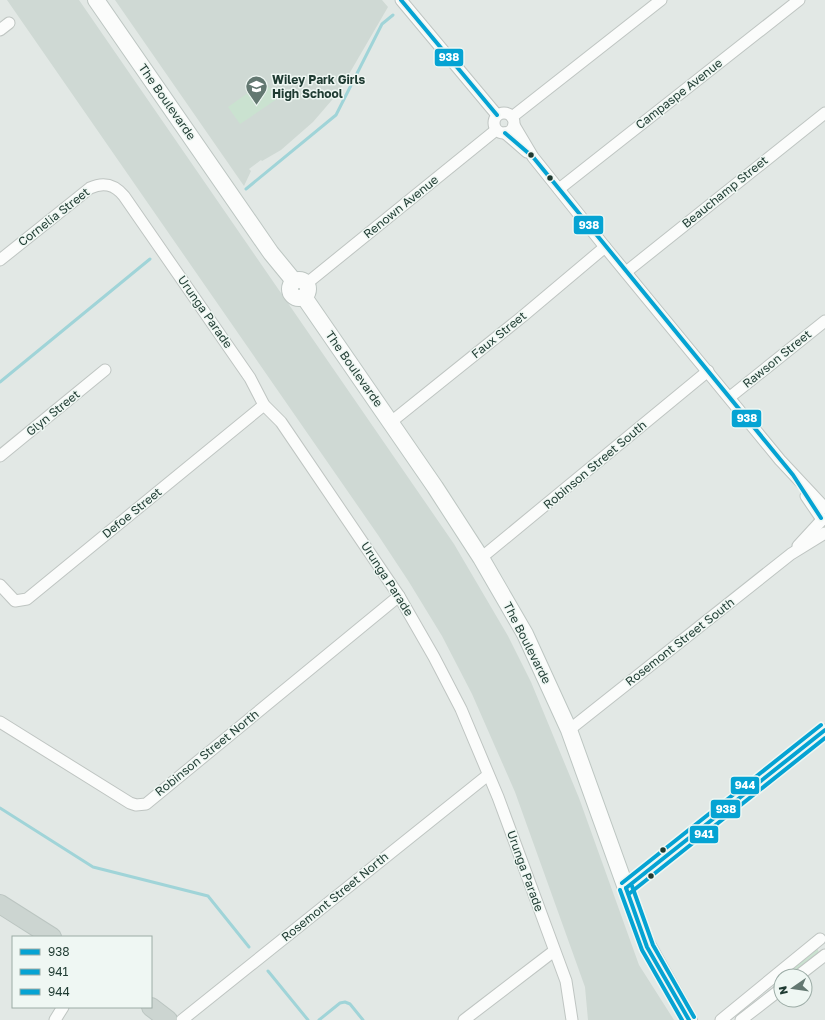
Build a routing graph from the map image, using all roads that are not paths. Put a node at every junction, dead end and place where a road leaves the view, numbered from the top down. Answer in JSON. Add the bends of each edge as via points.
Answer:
{"nodes":[{"id":1,"x":96,"y":0,"type":"edge"},
{"id":2,"x":401,"y":0,"type":"edge"},
{"id":3,"x":661,"y":0,"type":"edge"},
{"id":4,"x":798,"y":0,"type":"edge"},
{"id":5,"x":9,"y":23,"type":"dead end"},
{"id":6,"x":0,"y":30,"type":"edge"},
{"id":7,"x":825,"y":112,"type":"edge"},
{"id":8,"x":497,"y":115,"type":"junction"},
{"id":9,"x":513,"y":121,"type":"junction"},
{"id":10,"x":500,"y":131,"type":"junction"},
{"id":11,"x":533,"y":157,"type":"junction"},
{"id":12,"x":112,"y":186,"type":"joint"},
{"id":13,"x":559,"y":189,"type":"junction"},
{"id":14,"x":605,"y":247,"type":"junction"},
{"id":15,"x":0,"y":260,"type":"edge"},
{"id":16,"x":626,"y":272,"type":"junction"},
{"id":17,"x":301,"y":287,"type":"junction"},
{"id":18,"x":825,"y":320,"type":"edge"},
{"id":19,"x":105,"y":370,"type":"dead end"},
{"id":20,"x":708,"y":371,"type":"junction"},
{"id":21,"x":730,"y":397,"type":"junction"},
{"id":22,"x":264,"y":404,"type":"junction"},
{"id":23,"x":391,"y":422,"type":"junction"},
{"id":24,"x":0,"y":456,"type":"edge"},
{"id":25,"x":823,"y":518,"type":"edge"},
{"id":26,"x":825,"y":533,"type":"edge"},
{"id":27,"x":791,"y":554,"type":"junction"},
{"id":28,"x":481,"y":558,"type":"junction"},
{"id":29,"x":0,"y":585,"type":"edge"},
{"id":30,"x":399,"y":596,"type":"junction"},
{"id":31,"x":0,"y":722,"type":"edge"},
{"id":32,"x":569,"y":730,"type":"junction"},
{"id":33,"x":825,"y":730,"type":"edge"},
{"id":34,"x":488,"y":775,"type":"junction"},
{"id":35,"x":626,"y":888,"type":"junction"},
{"id":36,"x":0,"y":904,"type":"edge"},
{"id":37,"x":50,"y":936,"type":"edge"},
{"id":38,"x":822,"y":936,"type":"edge"},
{"id":39,"x":554,"y":951,"type":"junction"},
{"id":40,"x":825,"y":953,"type":"edge"},
{"id":41,"x":807,"y":968,"type":"edge"},
{"id":42,"x":773,"y":995,"type":"edge"},
{"id":43,"x":62,"y":1008,"type":"edge"},
{"id":44,"x":152,"y":1008,"type":"edge"},
{"id":45,"x":55,"y":1020,"type":"edge"},
{"id":46,"x":168,"y":1020,"type":"edge"},
{"id":47,"x":182,"y":1020,"type":"edge"},
{"id":48,"x":464,"y":1020,"type":"edge"},
{"id":49,"x":572,"y":1020,"type":"edge"},
{"id":50,"x":688,"y":1020,"type":"edge"},
{"id":51,"x":721,"y":1020,"type":"edge"},
{"id":52,"x":741,"y":1020,"type":"edge"}],
"edges":[{"from":1,"to":17,"type":"street","name":"The Boulevarde","via":[[271,253]]},
{"from":2,"to":8,"type":"street"},
{"from":3,"to":9,"type":"street"},
{"from":4,"to":13,"type":"street","name":"Campaspe Avenue"},
{"from":5,"to":6,"type":"street"},
{"from":7,"to":16,"type":"street","name":"Beauchamp Street"},
{"from":8,"to":9,"type":"street","via":[[504,112]]},
{"from":8,"to":10,"type":"street","via":[[493,120]]},
{"from":9,"to":10,"type":"street","via":[[510,130]]},
{"from":9,"to":11,"type":"street"},
{"from":10,"to":11,"type":"street"},
{"from":10,"to":17,"type":"street","name":"Renown Avenue"},
{"from":11,"to":13,"type":"street"},
{"from":12,"to":15,"type":"street","name":"Cornelia Street","via":[[102,184],[84,192]]},
{"from":12,"to":22,"type":"street","name":"Urunga Parade","via":[[124,196],[250,378]]},
{"from":13,"to":14,"type":"street"},
{"from":14,"to":16,"type":"street"},
{"from":14,"to":23,"type":"street","name":"Faux Street"},
{"from":16,"to":20,"type":"street"},
{"from":17,"to":23,"type":"street","name":"The Boulevarde"},
{"from":18,"to":21,"type":"street","name":"Rawson Street"},
{"from":19,"to":24,"type":"street","name":"Glyn Street"},
{"from":20,"to":21,"type":"street"},
{"from":20,"to":28,"type":"street","name":"Robinson Street South"},
{"from":21,"to":25,"type":"street","via":[[793,475]]},
{"from":22,"to":29,"type":"street","name":"Defoe Street","via":[[26,599],[15,601]]},
{"from":22,"to":30,"type":"street","name":"Urunga Parade","via":[[281,422]]},
{"from":23,"to":28,"type":"street","name":"The Boulevarde"},
{"from":25,"to":27,"type":"street","name":"Rosemont Street South"},
{"from":26,"to":27,"type":"street","name":"Rosemont Street South"},
{"from":27,"to":32,"type":"street","name":"Rosemont Street South"},
{"from":28,"to":32,"type":"street","name":"The Boulevarde","via":[[525,634]]},
{"from":30,"to":31,"type":"street","name":"Robinson Street North","via":[[146,804],[130,803]]},
{"from":30,"to":34,"type":"street","name":"Urunga Parade","via":[[461,709]]},
{"from":32,"to":35,"type":"street","name":"The Boulevarde"},
{"from":33,"to":35,"type":"street"},
{"from":34,"to":39,"type":"street","name":"Urunga Parade"},
{"from":34,"to":47,"type":"street","name":"Rosemont Street North"},
{"from":35,"to":50,"type":"street","name":"The Boulevarde","via":[[651,956]]},
{"from":36,"to":37,"type":"main road"},
{"from":38,"to":40,"type":"street","via":[[820,946]]},
{"from":38,"to":51,"type":"street"},
{"from":39,"to":48,"type":"street"},
{"from":39,"to":49,"type":"street","name":"Urunga Parade","via":[[566,981]]},
{"from":40,"to":41,"type":"street"},
{"from":42,"to":52,"type":"street"},
{"from":43,"to":45,"type":"street"},
{"from":44,"to":46,"type":"main road"}]}
